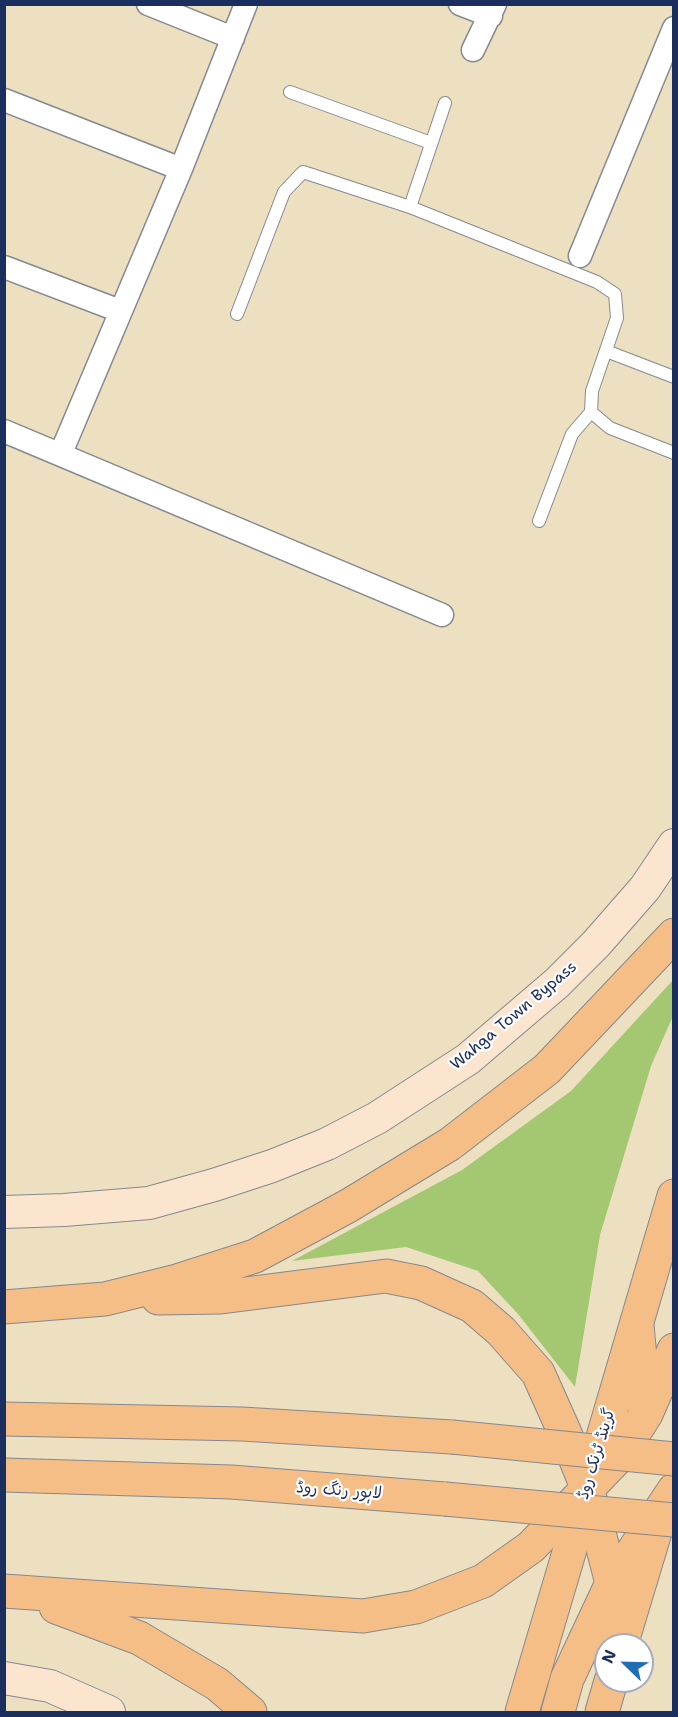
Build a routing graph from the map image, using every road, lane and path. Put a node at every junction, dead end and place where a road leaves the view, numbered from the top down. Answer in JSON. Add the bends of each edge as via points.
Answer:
{"nodes":[{"id":1,"x":148,"y":4,"type":"edge"},
{"id":2,"x":246,"y":4,"type":"edge"},
{"id":3,"x":460,"y":4,"type":"edge"},
{"id":4,"x":493,"y":10,"type":"edge"},
{"id":5,"x":674,"y":28,"type":"edge"},
{"id":6,"x":233,"y":38,"type":"junction"},
{"id":7,"x":473,"y":50,"type":"dead end"},
{"id":8,"x":290,"y":92,"type":"dead end"},
{"id":9,"x":4,"y":100,"type":"edge"},
{"id":10,"x":445,"y":103,"type":"dead end"},
{"id":11,"x":431,"y":143,"type":"junction"},
{"id":12,"x":181,"y":169,"type":"junction"},
{"id":13,"x":410,"y":207,"type":"junction"},
{"id":14,"x":580,"y":256,"type":"dead end"},
{"id":15,"x":4,"y":267,"type":"edge"},
{"id":16,"x":120,"y":311,"type":"junction"},
{"id":17,"x":237,"y":314,"type":"dead end"},
{"id":18,"x":606,"y":351,"type":"junction"},
{"id":19,"x":674,"y":378,"type":"edge"},
{"id":20,"x":591,"y":412,"type":"junction"},
{"id":21,"x":4,"y":431,"type":"edge"},
{"id":22,"x":61,"y":453,"type":"junction"},
{"id":23,"x":674,"y":453,"type":"edge"},
{"id":24,"x":540,"y":521,"type":"dead end"},
{"id":25,"x":442,"y":615,"type":"dead end"},
{"id":26,"x":674,"y":845,"type":"edge"},
{"id":27,"x":674,"y":935,"type":"edge"},
{"id":28,"x":674,"y":1196,"type":"edge"},
{"id":29,"x":4,"y":1212,"type":"edge"},
{"id":30,"x":105,"y":1299,"type":"junction"},
{"id":31,"x":4,"y":1307,"type":"edge"},
{"id":32,"x":637,"y":1325,"type":"junction"},
{"id":33,"x":674,"y":1350,"type":"edge"},
{"id":34,"x":646,"y":1414,"type":"junction"},
{"id":35,"x":4,"y":1419,"type":"edge"},
{"id":36,"x":674,"y":1459,"type":"edge"},
{"id":37,"x":4,"y":1475,"type":"edge"},
{"id":38,"x":587,"y":1487,"type":"junction"},
{"id":39,"x":672,"y":1500,"type":"edge"},
{"id":40,"x":612,"y":1582,"type":"junction"},
{"id":41,"x":4,"y":1592,"type":"edge"},
{"id":42,"x":618,"y":1633,"type":"edge"},
{"id":43,"x":624,"y":1633,"type":"edge"},
{"id":44,"x":4,"y":1678,"type":"edge"},
{"id":45,"x":608,"y":1693,"type":"edge"},
{"id":46,"x":109,"y":1713,"type":"edge"},
{"id":47,"x":250,"y":1713,"type":"edge"},
{"id":48,"x":522,"y":1713,"type":"edge"},
{"id":49,"x":558,"y":1713,"type":"edge"},
{"id":50,"x":602,"y":1713,"type":"edge"}],
"edges":[{"from":1,"to":6,"type":"street"},
{"from":2,"to":6,"type":"street"},
{"from":3,"to":4,"type":"street"},
{"from":4,"to":7,"type":"street"},
{"from":5,"to":14,"type":"street"},
{"from":6,"to":12,"type":"street"},
{"from":8,"to":11,"type":"lane"},
{"from":9,"to":12,"type":"street"},
{"from":10,"to":11,"type":"lane"},
{"from":11,"to":13,"type":"lane"},
{"from":12,"to":16,"type":"street"},
{"from":13,"to":17,"type":"lane","via":[[303,172],[284,192]]},
{"from":13,"to":18,"type":"lane","via":[[597,282],[615,294],[617,318]]},
{"from":15,"to":16,"type":"street"},
{"from":16,"to":22,"type":"street"},
{"from":18,"to":19,"type":"lane"},
{"from":18,"to":20,"type":"lane","via":[[592,391]]},
{"from":20,"to":23,"type":"lane","via":[[610,428]]},
{"from":20,"to":24,"type":"lane","via":[[572,434]]},
{"from":21,"to":22,"type":"street"},
{"from":22,"to":25,"type":"street"},
{"from":26,"to":29,"type":"main road","name":"Wahga Town Bypass","via":[[645,888],[557,983],[468,1059],[376,1118],[327,1144],[272,1166],[148,1203]]},
{"from":27,"to":30,"type":"highway","via":[[547,1069],[450,1144],[255,1256]]},
{"from":28,"to":32,"type":"highway","name":"گرینڈ ٹرنک روڈ"},
{"from":30,"to":31,"type":"highway"},
{"from":30,"to":38,"type":"highway","via":[[221,1297],[386,1276],[422,1282],[472,1306],[501,1331],[538,1373]]},
{"from":32,"to":34,"type":"highway"},
{"from":32,"to":38,"type":"highway","name":"گرینڈ ٹرنک روڈ"},
{"from":33,"to":34,"type":"highway"},
{"from":34,"to":38,"type":"highway","via":[[620,1455]]},
{"from":34,"to":39,"type":"highway","via":[[651,1452]]},
{"from":35,"to":36,"type":"highway","bridge":true,"via":[[242,1424],[452,1437]]},
{"from":37,"to":39,"type":"highway","name":"لاہور رنگ روڈ","bridge":true,"via":[[231,1482],[445,1499]]},
{"from":38,"to":40,"type":"highway"},
{"from":38,"to":41,"type":"highway","via":[[531,1547],[483,1581],[416,1607],[363,1616],[330,1615]]},
{"from":38,"to":48,"type":"highway","name":"گرینڈ ٹرنک روڈ"},
{"from":39,"to":40,"type":"highway"},
{"from":39,"to":43,"type":"highway"},
{"from":40,"to":42,"type":"highway"},
{"from":40,"to":49,"type":"highway","via":[[571,1670]]},
{"from":41,"to":47,"type":"highway","via":[[140,1638],[217,1684]]},
{"from":44,"to":46,"type":"main road","via":[[50,1686]]},
{"from":45,"to":50,"type":"highway"}]}
